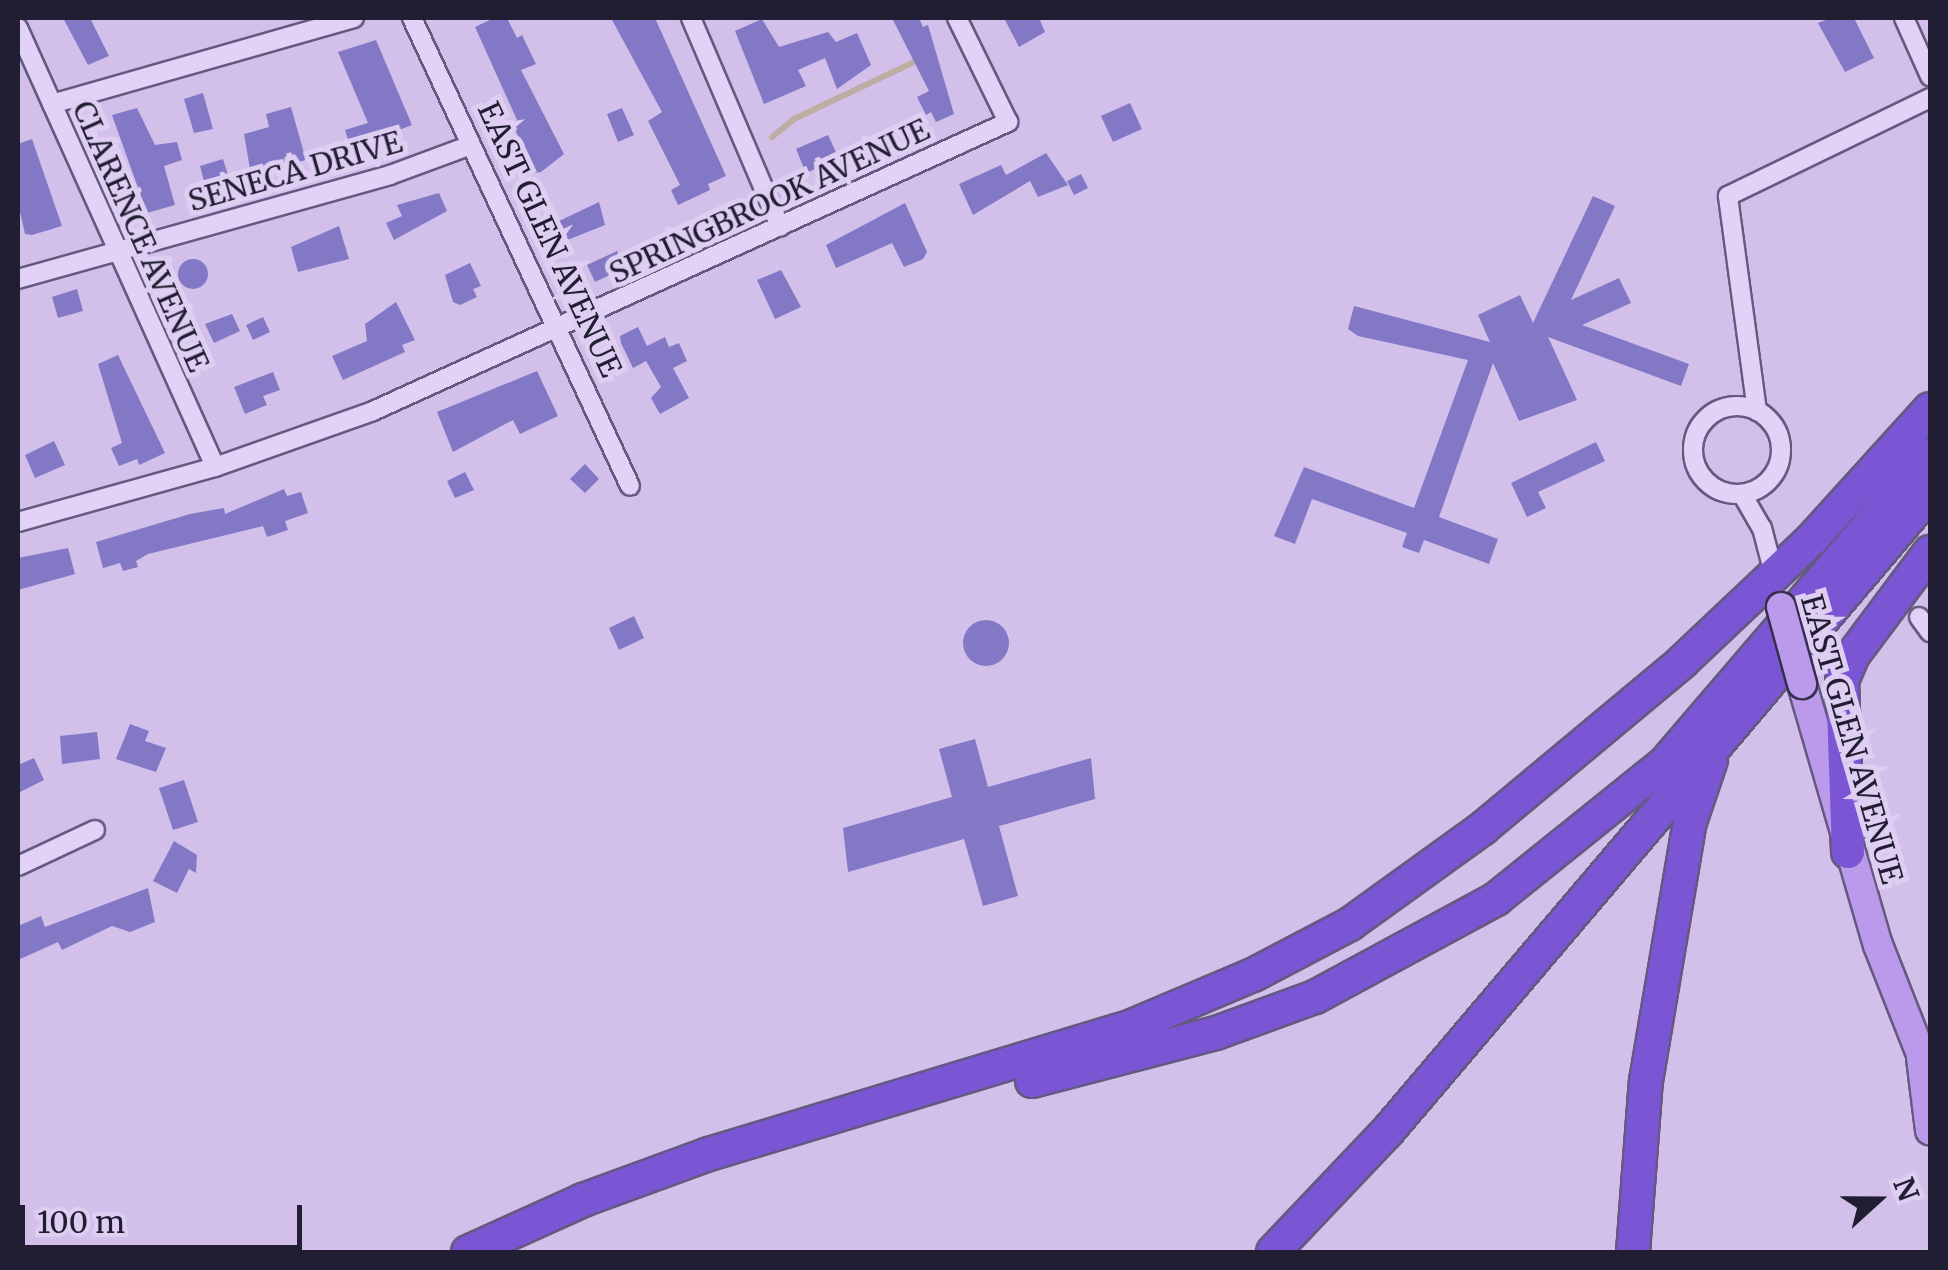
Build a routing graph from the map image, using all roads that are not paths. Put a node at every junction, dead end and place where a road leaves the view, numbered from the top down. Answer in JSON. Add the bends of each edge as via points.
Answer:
{"nodes":[{"id":1,"x":354,"y":18,"type":"edge"},
{"id":2,"x":412,"y":18,"type":"edge"},
{"id":3,"x":691,"y":18,"type":"edge"},
{"id":4,"x":958,"y":18,"type":"edge"},
{"id":5,"x":1904,"y":18,"type":"edge"},
{"id":6,"x":18,"y":28,"type":"edge"},
{"id":7,"x":1930,"y":76,"type":"edge"},
{"id":8,"x":1930,"y":98,"type":"edge"},
{"id":9,"x":52,"y":104,"type":"junction"},
{"id":10,"x":471,"y":145,"type":"junction"},
{"id":11,"x":780,"y":227,"type":"junction"},
{"id":12,"x":116,"y":249,"type":"junction"},
{"id":13,"x":18,"y":279,"type":"edge"},
{"id":14,"x":553,"y":329,"type":"junction"},
{"id":15,"x":1748,"y":354,"type":"junction"},
{"id":16,"x":1721,"y":409,"type":"junction"},
{"id":17,"x":1930,"y":410,"type":"edge"},
{"id":18,"x":1757,"y":411,"type":"junction"},
{"id":19,"x":1930,"y":454,"type":"edge"},
{"id":20,"x":215,"y":467,"type":"junction"},
{"id":21,"x":1764,"y":484,"type":"junction"},
{"id":22,"x":630,"y":486,"type":"dead end"},
{"id":23,"x":1930,"y":493,"type":"edge"},
{"id":24,"x":1742,"y":494,"type":"junction"},
{"id":25,"x":18,"y":522,"type":"edge"},
{"id":26,"x":1762,"y":528,"type":"junction"},
{"id":27,"x":1930,"y":552,"type":"edge"},
{"id":28,"x":1774,"y":574,"type":"junction"},
{"id":29,"x":1725,"y":733,"type":"junction"},
{"id":30,"x":95,"y":830,"type":"dead end"},
{"id":31,"x":1848,"y":852,"type":"junction"},
{"id":32,"x":18,"y":866,"type":"edge"},
{"id":33,"x":1926,"y":1066,"type":"edge"},
{"id":34,"x":1930,"y":1130,"type":"edge"},
{"id":35,"x":471,"y":1252,"type":"edge"},
{"id":36,"x":1273,"y":1252,"type":"edge"},
{"id":37,"x":1632,"y":1252,"type":"edge"}],
"edges":[{"from":1,"to":9,"type":"street"},
{"from":2,"to":10,"type":"street","name":"EAST GLEN AVENUE"},
{"from":3,"to":11,"type":"street"},
{"from":4,"to":11,"type":"street","name":"SPRINGBROOK AVENUE","via":[[1008,122]]},
{"from":5,"to":7,"type":"street"},
{"from":6,"to":9,"type":"street","name":"CLARENCE AVENUE"},
{"from":8,"to":15,"type":"street","name":"EAST GLEN AVENUE","via":[[1728,196]]},
{"from":9,"to":12,"type":"street","name":"CLARENCE AVENUE"},
{"from":10,"to":12,"type":"street","name":"SENECA DRIVE","via":[[390,175]]},
{"from":10,"to":14,"type":"street","name":"EAST GLEN AVENUE"},
{"from":11,"to":14,"type":"street","name":"SPRINGBROOK AVENUE"},
{"from":12,"to":13,"type":"street","name":"SENECA DRIVE"},
{"from":12,"to":20,"type":"street","name":"CLARENCE AVENUE"},
{"from":14,"to":20,"type":"street","name":"SPRINGBROOK AVENUE","via":[[373,410]]},
{"from":14,"to":22,"type":"street","name":"EAST GLEN AVENUE"},
{"from":15,"to":16,"type":"street"},
{"from":15,"to":18,"type":"street","name":"EAST GLEN AVENUE"},
{"from":16,"to":18,"type":"street"},
{"from":16,"to":24,"type":"street","via":[[1694,439],[1696,466],[1716,489]]},
{"from":17,"to":28,"type":"highway"},
{"from":18,"to":21,"type":"street","name":"EAST GLEN AVENUE","via":[[1772,422],[1781,449]]},
{"from":19,"to":35,"type":"highway","via":[[1665,763],[1562,851],[1432,936],[1260,1018],[804,1142]]},
{"from":20,"to":25,"type":"street","name":"SPRINGBROOK AVENUE"},
{"from":21,"to":24,"type":"street"},
{"from":21,"to":26,"type":"street","name":"EAST GLEN AVENUE"},
{"from":23,"to":29,"type":"highway"},
{"from":24,"to":26,"type":"street","name":"EAST GLEN AVENUE"},
{"from":26,"to":28,"type":"street","name":"EAST GLEN AVENUE"},
{"from":27,"to":31,"type":"highway","via":[[1853,655],[1842,682]]},
{"from":28,"to":31,"type":"main road","name":"EAST GLEN AVENUE","bridge":true},
{"from":28,"to":35,"type":"highway","via":[[1518,800],[1396,893],[1303,951],[1089,1042],[709,1154],[583,1200]]},
{"from":29,"to":36,"type":"highway","via":[[1387,1132]]},
{"from":29,"to":37,"type":"highway","via":[[1708,764],[1687,840],[1646,1081]]},
{"from":30,"to":32,"type":"street"},
{"from":31,"to":33,"type":"main road","name":"EAST GLEN AVENUE"},
{"from":33,"to":34,"type":"main road","name":"EAST GLEN AVENUE"}]}
